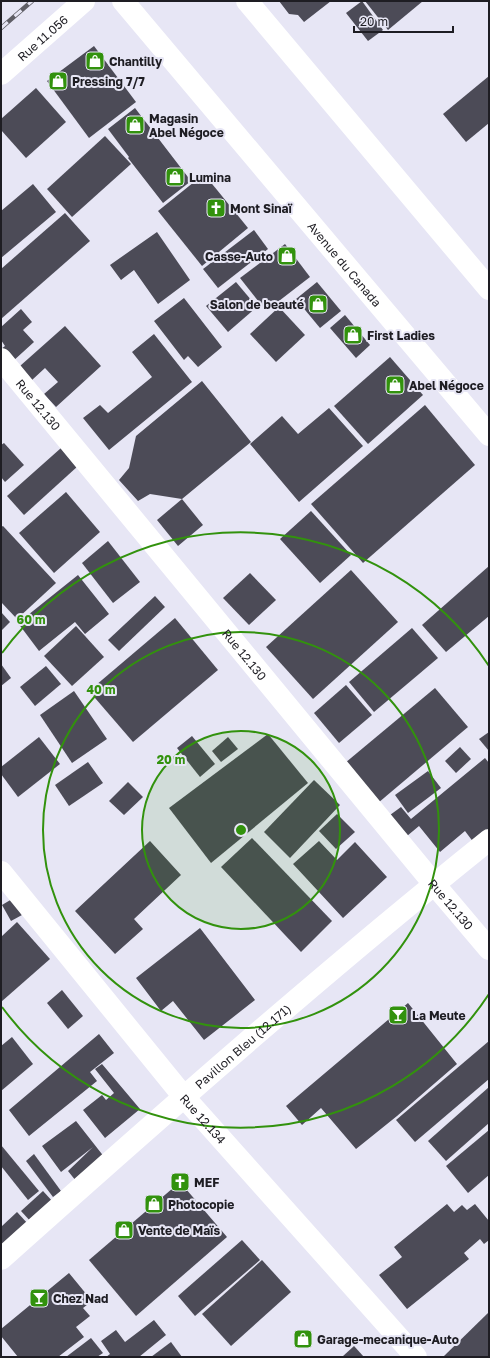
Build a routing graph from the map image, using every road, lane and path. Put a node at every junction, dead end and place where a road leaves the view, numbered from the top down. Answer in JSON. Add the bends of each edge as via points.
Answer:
{"nodes":[{"id":1,"x":84,"y":1,"type":"edge"},
{"id":2,"x":123,"y":1,"type":"edge"},
{"id":3,"x":247,"y":1,"type":"edge"},
{"id":4,"x":1,"y":74,"type":"edge"},
{"id":5,"x":489,"y":289,"type":"edge"},
{"id":6,"x":1,"y":359,"type":"edge"},
{"id":7,"x":489,"y":435,"type":"edge"},
{"id":8,"x":489,"y":840,"type":"edge"},
{"id":9,"x":1,"y":872,"type":"edge"},
{"id":10,"x":434,"y":884,"type":"junction"},
{"id":11,"x":489,"y":949,"type":"edge"},
{"id":12,"x":184,"y":1096,"type":"junction"},
{"id":13,"x":1,"y":1259,"type":"edge"},
{"id":14,"x":416,"y":1357,"type":"edge"}],
"edges":[{"from":1,"to":4,"type":"street","name":"Rue 11.056"},
{"from":2,"to":7,"type":"street","name":"Avenue du Canada"},
{"from":3,"to":5,"type":"street"},
{"from":6,"to":10,"type":"street","name":"Rue 12.130"},
{"from":8,"to":10,"type":"street","name":"Pavillon Bleu (12.171)"},
{"from":9,"to":12,"type":"street","name":"Rue 12.134"},
{"from":10,"to":11,"type":"street","name":"Rue 12.130"},
{"from":10,"to":12,"type":"street","name":"Pavillon Bleu (12.171)"},
{"from":12,"to":13,"type":"street","name":"Pavillon Bleu (12.171)"},
{"from":12,"to":14,"type":"street","name":"Rue 12.134"}]}
